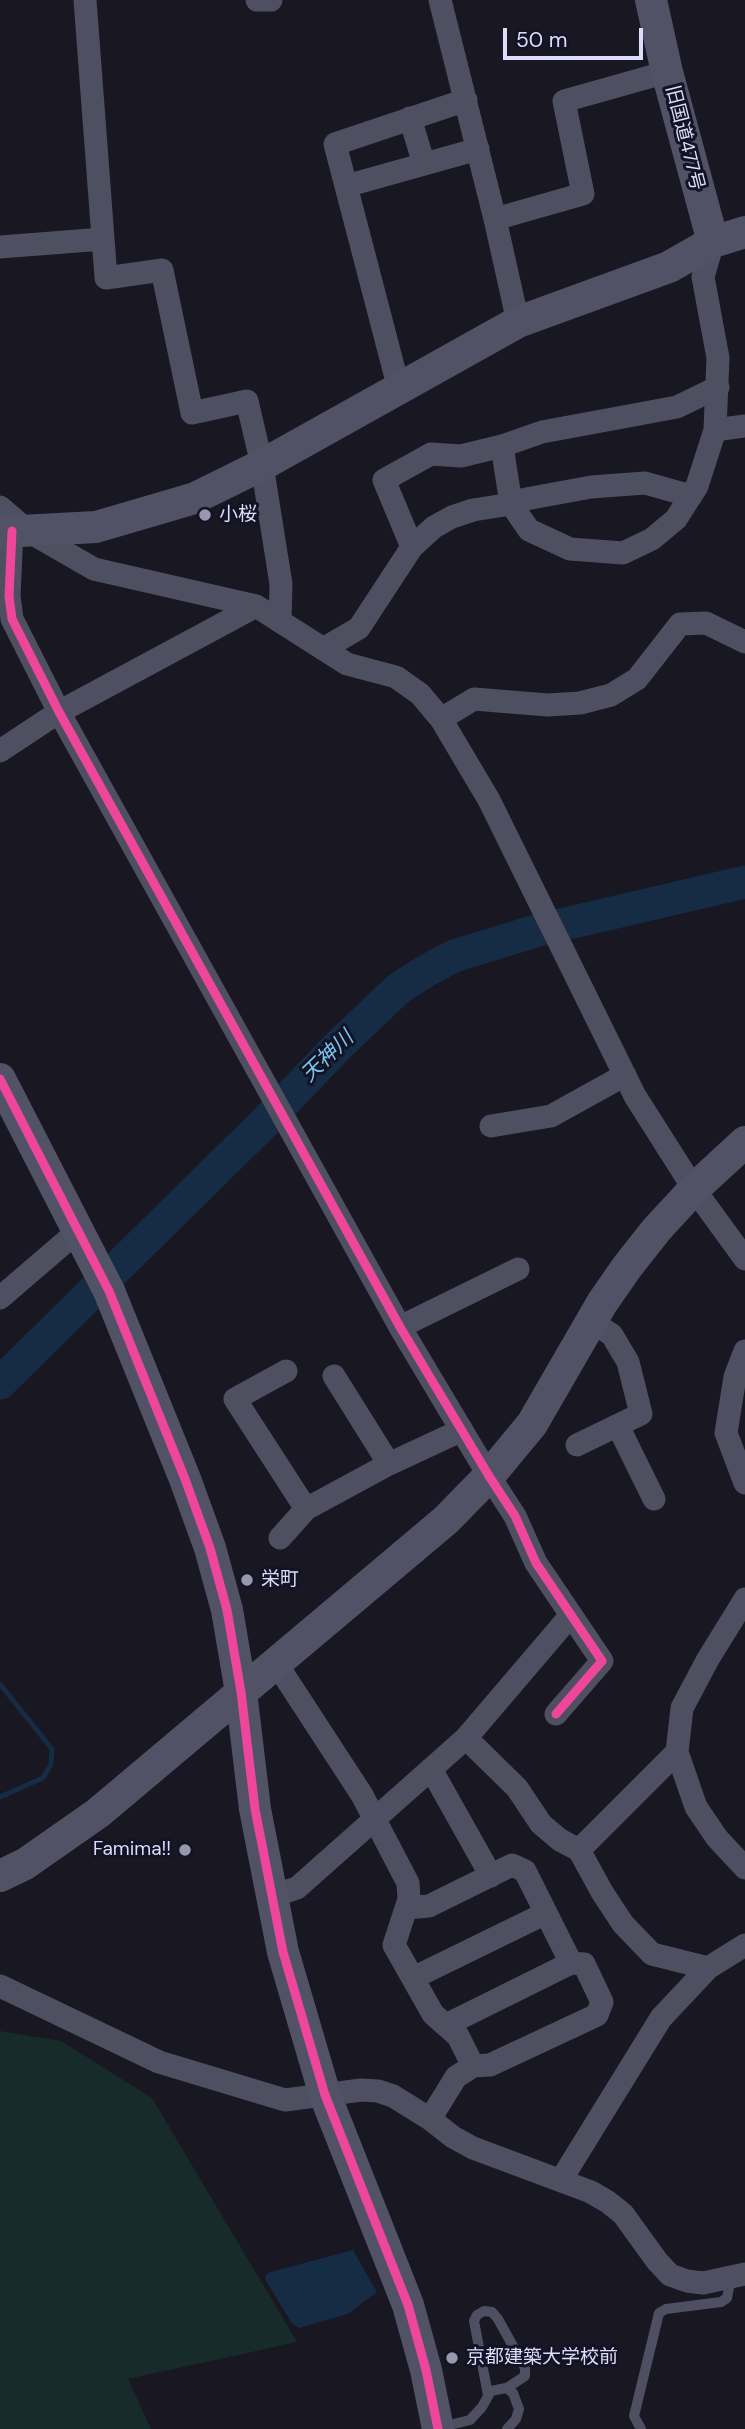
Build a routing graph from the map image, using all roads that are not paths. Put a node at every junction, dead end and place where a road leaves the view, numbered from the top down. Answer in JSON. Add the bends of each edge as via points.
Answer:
{"nodes":[{"id":1,"x":85,"y":0,"type":"edge"},
{"id":2,"x":257,"y":0,"type":"edge"},
{"id":3,"x":271,"y":0,"type":"edge"},
{"id":4,"x":440,"y":0,"type":"edge"},
{"id":5,"x":651,"y":0,"type":"edge"},
{"id":6,"x":667,"y":72,"type":"junction"},
{"id":7,"x":466,"y":100,"type":"junction"},
{"id":8,"x":410,"y":118,"type":"junction"},
{"id":9,"x":478,"y":149,"type":"junction"},
{"id":10,"x":424,"y":164,"type":"junction"},
{"id":11,"x":346,"y":186,"type":"junction"},
{"id":12,"x":495,"y":219,"type":"junction"},
{"id":13,"x":745,"y":232,"type":"edge"},
{"id":14,"x":103,"y":239,"type":"junction"},
{"id":15,"x":713,"y":243,"type":"junction"},
{"id":16,"x":0,"y":247,"type":"edge"},
{"id":17,"x":518,"y":322,"type":"junction"},
{"id":18,"x":718,"y":387,"type":"junction"},
{"id":19,"x":399,"y":388,"type":"junction"},
{"id":20,"x":745,"y":426,"type":"edge"},
{"id":21,"x":715,"y":430,"type":"junction"},
{"id":22,"x":502,"y":446,"type":"junction"},
{"id":23,"x":262,"y":465,"type":"junction"},
{"id":24,"x":691,"y":496,"type":"junction"},
{"id":25,"x":510,"y":503,"type":"junction"},
{"id":26,"x":10,"y":525,"type":"edge"},
{"id":27,"x":412,"y":547,"type":"junction"},
{"id":28,"x":256,"y":606,"type":"junction"},
{"id":29,"x":280,"y":621,"type":"junction"},
{"id":30,"x":745,"y":642,"type":"edge"},
{"id":31,"x":323,"y":649,"type":"junction"},
{"id":32,"x":59,"y":712,"type":"junction"},
{"id":33,"x":441,"y":719,"type":"junction"},
{"id":34,"x":0,"y":751,"type":"edge"},
{"id":35,"x":625,"y":1075,"type":"junction"},
{"id":36,"x":0,"y":1079,"type":"edge"},
{"id":37,"x":491,"y":1126,"type":"dead end"},
{"id":38,"x":745,"y":1142,"type":"edge"},
{"id":39,"x":694,"y":1189,"type":"junction"},
{"id":40,"x":78,"y":1231,"type":"junction"},
{"id":41,"x":745,"y":1259,"type":"edge"},
{"id":42,"x":518,"y":1269,"type":"dead end"},
{"id":43,"x":0,"y":1298,"type":"edge"},
{"id":44,"x":591,"y":1321,"type":"junction"},
{"id":45,"x":400,"y":1328,"type":"junction"},
{"id":46,"x":745,"y":1351,"type":"edge"},
{"id":47,"x":286,"y":1371,"type":"dead end"},
{"id":48,"x":334,"y":1376,"type":"dead end"},
{"id":49,"x":618,"y":1426,"type":"junction"},
{"id":50,"x":462,"y":1430,"type":"junction"},
{"id":51,"x":577,"y":1445,"type":"dead end"},
{"id":52,"x":389,"y":1464,"type":"junction"},
{"id":53,"x":489,"y":1476,"type":"junction"},
{"id":54,"x":745,"y":1483,"type":"edge"},
{"id":55,"x":653,"y":1499,"type":"dead end"},
{"id":56,"x":306,"y":1509,"type":"junction"},
{"id":57,"x":280,"y":1538,"type":"dead end"},
{"id":58,"x":745,"y":1599,"type":"edge"},
{"id":59,"x":571,"y":1615,"type":"junction"},
{"id":60,"x":276,"y":1663,"type":"junction"},
{"id":61,"x":241,"y":1692,"type":"junction"},
{"id":62,"x":556,"y":1714,"type":"dead end"},
{"id":63,"x":466,"y":1738,"type":"junction"},
{"id":64,"x":677,"y":1752,"type":"junction"},
{"id":65,"x":431,"y":1769,"type":"junction"},
{"id":66,"x":375,"y":1820,"type":"junction"},
{"id":67,"x":579,"y":1850,"type":"junction"},
{"id":68,"x":745,"y":1868,"type":"edge"},
{"id":69,"x":0,"y":1876,"type":"edge"},
{"id":70,"x":491,"y":1876,"type":"junction"},
{"id":71,"x":272,"y":1896,"type":"junction"},
{"id":72,"x":406,"y":1908,"type":"junction"},
{"id":73,"x":547,"y":1913,"type":"junction"},
{"id":74,"x":745,"y":1945,"type":"edge"},
{"id":75,"x":571,"y":1963,"type":"junction"},
{"id":76,"x":708,"y":1968,"type":"junction"},
{"id":77,"x":413,"y":1978,"type":"junction"},
{"id":78,"x":0,"y":1986,"type":"edge"},
{"id":79,"x":446,"y":2025,"type":"junction"},
{"id":80,"x":473,"y":2066,"type":"junction"},
{"id":81,"x":325,"y":2095,"type":"junction"},
{"id":82,"x":430,"y":2119,"type":"junction"},
{"id":83,"x":561,"y":2180,"type":"junction"},
{"id":84,"x":738,"y":2276,"type":"edge"},
{"id":85,"x":507,"y":2388,"type":"junction"},
{"id":86,"x":488,"y":2395,"type":"junction"},
{"id":87,"x":438,"y":2428,"type":"edge"},
{"id":88,"x":507,"y":2429,"type":"edge"},
{"id":89,"x":641,"y":2429,"type":"edge"}],
"edges":[{"from":1,"to":14,"type":"street"},
{"from":2,"to":3,"type":"street"},
{"from":4,"to":7,"type":"street"},
{"from":5,"to":6,"type":"street","name":"旧国道477号"},
{"from":6,"to":12,"type":"street","via":[[564,101],[583,194]]},
{"from":6,"to":15,"type":"street","name":"旧国道477号"},
{"from":7,"to":8,"type":"street"},
{"from":7,"to":9,"type":"street"},
{"from":8,"to":10,"type":"street"},
{"from":8,"to":11,"type":"street","via":[[335,144]]},
{"from":9,"to":10,"type":"street"},
{"from":9,"to":12,"type":"street"},
{"from":10,"to":11,"type":"street"},
{"from":11,"to":19,"type":"street"},
{"from":12,"to":17,"type":"street"},
{"from":13,"to":15,"type":"street"},
{"from":14,"to":16,"type":"street"},
{"from":14,"to":23,"type":"street","via":[[106,278],[162,270],[192,413],[247,401]]},
{"from":15,"to":17,"type":"street","via":[[669,267]]},
{"from":15,"to":18,"type":"street","via":[[703,278],[718,358]]},
{"from":17,"to":19,"type":"street"},
{"from":18,"to":21,"type":"street"},
{"from":18,"to":22,"type":"street","via":[[677,407],[542,432]]},
{"from":19,"to":23,"type":"street"},
{"from":20,"to":21,"type":"street"},
{"from":21,"to":24,"type":"street"},
{"from":22,"to":25,"type":"street"},
{"from":22,"to":27,"type":"street","via":[[461,456],[431,454],[384,480]]},
{"from":23,"to":26,"type":"street","via":[[195,498],[96,527]]},
{"from":23,"to":29,"type":"street","via":[[281,584]]},
{"from":24,"to":25,"type":"street","via":[[645,483],[591,487]]},
{"from":24,"to":25,"type":"street","via":[[676,519],[652,539],[623,553],[570,549],[529,530]]},
{"from":25,"to":27,"type":"street","via":[[452,517]]},
{"from":26,"to":28,"type":"street","via":[[94,569]]},
{"from":26,"to":32,"type":"street","via":[[12,619]]},
{"from":27,"to":31,"type":"street","via":[[359,628]]},
{"from":28,"to":29,"type":"street"},
{"from":28,"to":32,"type":"street"},
{"from":29,"to":31,"type":"street"},
{"from":30,"to":33,"type":"street","via":[[706,623],[681,624],[637,679],[611,695],[548,705],[474,699]]},
{"from":31,"to":33,"type":"street","via":[[346,664],[396,677],[420,694]]},
{"from":32,"to":34,"type":"street"},
{"from":32,"to":45,"type":"street"},
{"from":33,"to":35,"type":"street","via":[[489,800]]},
{"from":35,"to":37,"type":"street","via":[[551,1116]]},
{"from":35,"to":39,"type":"street"},
{"from":36,"to":40,"type":"street"},
{"from":38,"to":39,"type":"street"},
{"from":39,"to":41,"type":"street"},
{"from":39,"to":44,"type":"street","via":[[627,1267]]},
{"from":40,"to":43,"type":"street"},
{"from":40,"to":61,"type":"street","via":[[186,1479],[210,1548]]},
{"from":42,"to":45,"type":"street"},
{"from":44,"to":49,"type":"street","via":[[612,1335],[628,1362],[641,1415]]},
{"from":44,"to":53,"type":"street","via":[[532,1424]]},
{"from":45,"to":50,"type":"street"},
{"from":46,"to":54,"type":"street","via":[[735,1377],[726,1433]]},
{"from":47,"to":56,"type":"street","via":[[235,1399]]},
{"from":48,"to":52,"type":"street"},
{"from":49,"to":51,"type":"street"},
{"from":49,"to":55,"type":"street"},
{"from":50,"to":52,"type":"street"},
{"from":50,"to":53,"type":"street"},
{"from":52,"to":56,"type":"street"},
{"from":53,"to":59,"type":"street","via":[[515,1516],[536,1563]]},
{"from":53,"to":60,"type":"street","via":[[446,1520]]},
{"from":56,"to":57,"type":"street"},
{"from":58,"to":64,"type":"street","via":[[681,1708]]},
{"from":59,"to":62,"type":"street","via":[[602,1661]]},
{"from":59,"to":63,"type":"street"},
{"from":60,"to":61,"type":"street"},
{"from":60,"to":66,"type":"street"},
{"from":61,"to":69,"type":"street","via":[[98,1813]]},
{"from":61,"to":71,"type":"street","via":[[255,1809]]},
{"from":63,"to":65,"type":"street"},
{"from":63,"to":67,"type":"street","via":[[517,1788],[541,1824]]},
{"from":64,"to":67,"type":"street"},
{"from":64,"to":68,"type":"street","via":[[696,1807]]},
{"from":65,"to":66,"type":"street"},
{"from":65,"to":70,"type":"street"},
{"from":66,"to":71,"type":"street","via":[[297,1888]]},
{"from":66,"to":72,"type":"street","via":[[408,1883]]},
{"from":67,"to":76,"type":"street","via":[[623,1924],[652,1954]]},
{"from":70,"to":72,"type":"street","via":[[429,1906]]},
{"from":70,"to":73,"type":"street","via":[[512,1865],[525,1871]]},
{"from":71,"to":81,"type":"street","via":[[283,1952]]},
{"from":72,"to":77,"type":"street","via":[[394,1945]]},
{"from":73,"to":75,"type":"street"},
{"from":73,"to":77,"type":"street"},
{"from":74,"to":76,"type":"street"},
{"from":75,"to":79,"type":"street"},
{"from":75,"to":80,"type":"street","via":[[584,1964],[602,2002],[597,2015],[490,2065]]},
{"from":76,"to":83,"type":"street","via":[[661,2018]]},
{"from":77,"to":79,"type":"street","via":[[433,2014]]},
{"from":78,"to":81,"type":"street","via":[[159,2062],[285,2100]]},
{"from":79,"to":80,"type":"street","via":[[458,2036]]},
{"from":80,"to":82,"type":"street","via":[[456,2077]]},
{"from":81,"to":82,"type":"street","via":[[378,2091]]},
{"from":81,"to":87,"type":"street","via":[[408,2305]]},
{"from":82,"to":83,"type":"street","via":[[473,2148]]},
{"from":83,"to":84,"type":"street","via":[[591,2192],[623,2214],[670,2275],[703,2283]]},
{"from":84,"to":89,"type":"lane","via":[[721,2302],[659,2313],[635,2416]]},
{"from":85,"to":86,"type":"lane"},
{"from":85,"to":86,"type":"lane","via":[[525,2376],[525,2368],[498,2319],[484,2311],[474,2321]]},
{"from":85,"to":88,"type":"lane","via":[[519,2409]]},
{"from":86,"to":87,"type":"lane","via":[[470,2420]]}]}
